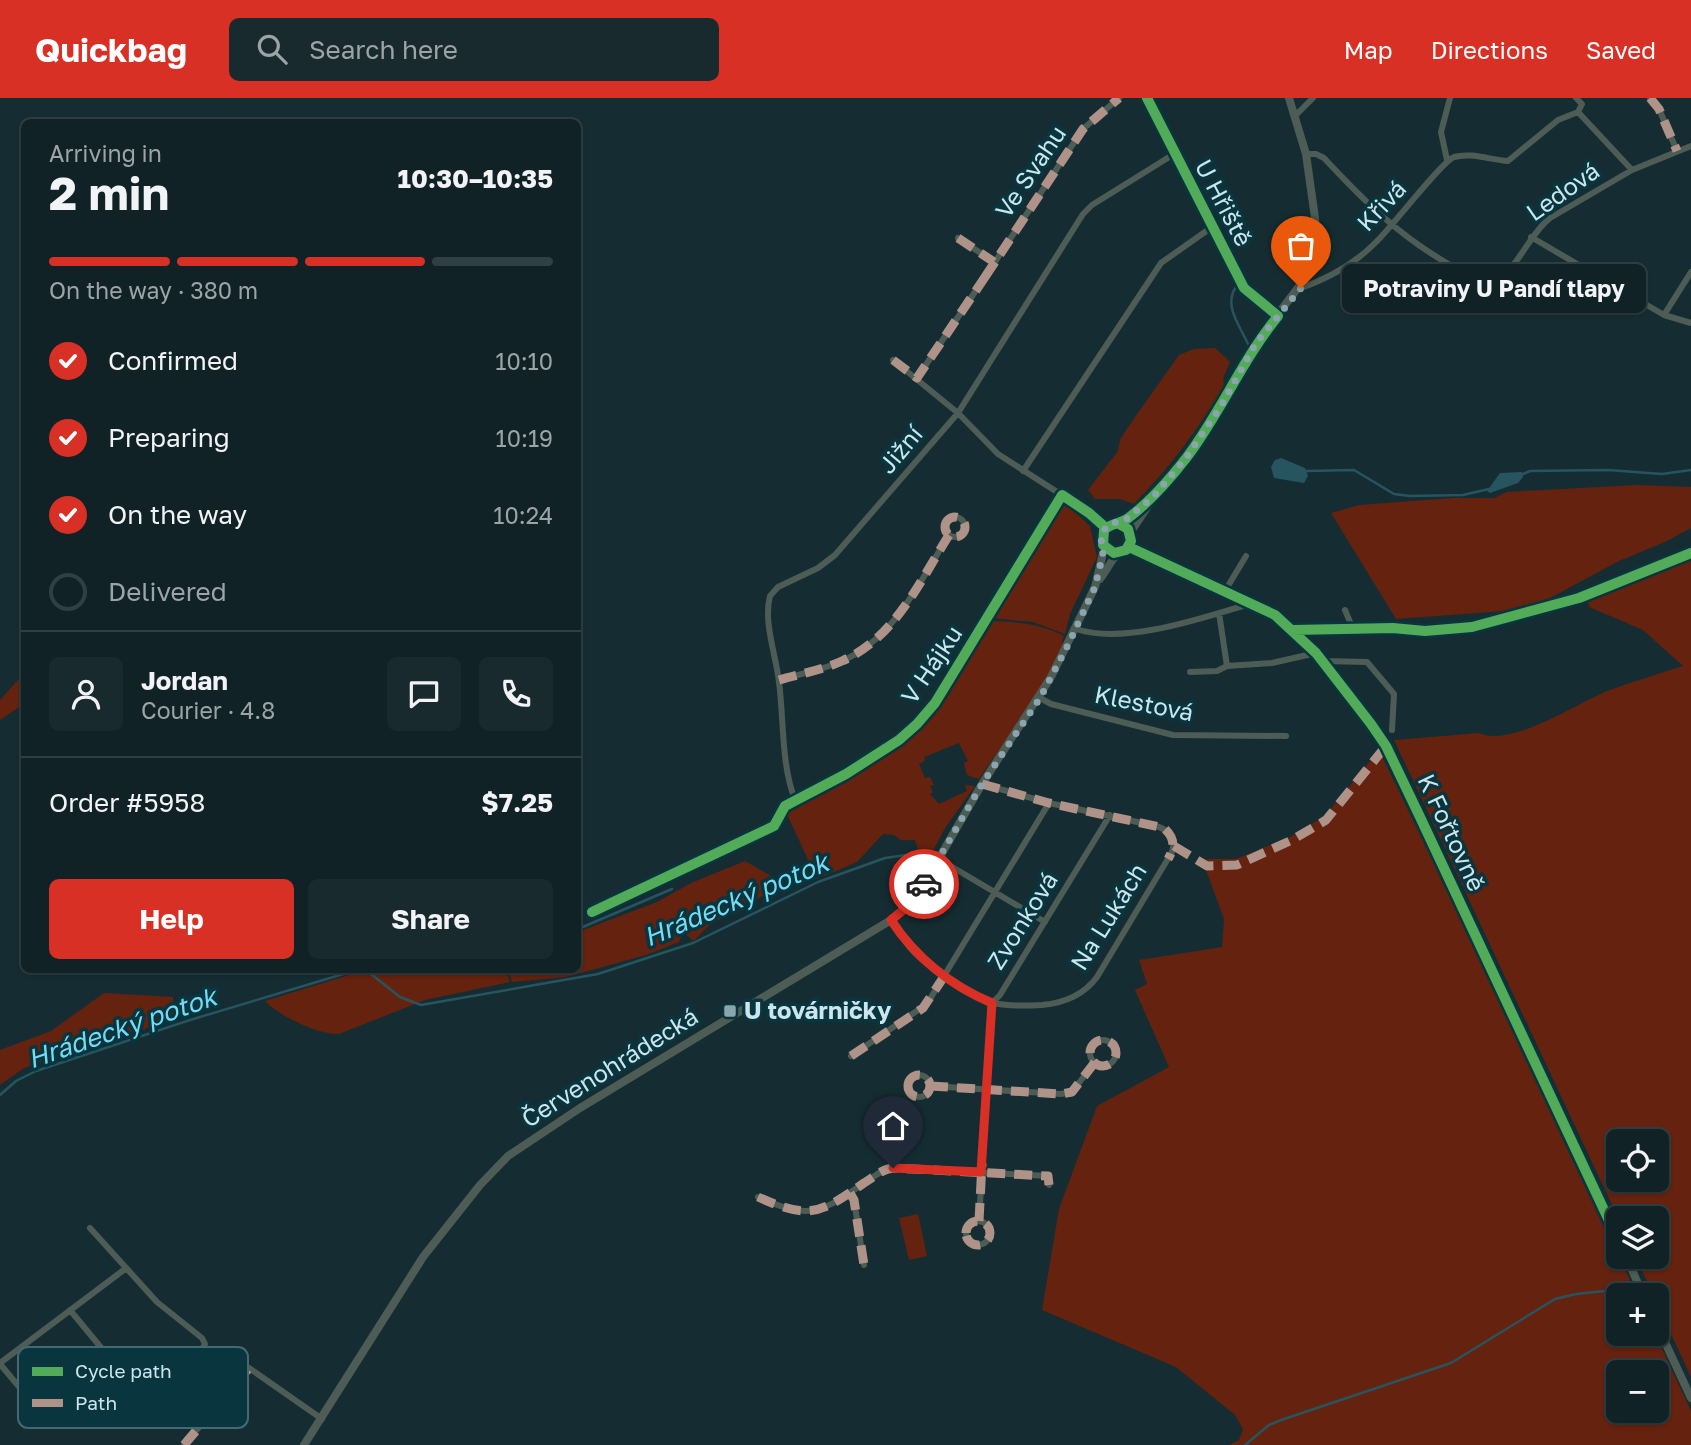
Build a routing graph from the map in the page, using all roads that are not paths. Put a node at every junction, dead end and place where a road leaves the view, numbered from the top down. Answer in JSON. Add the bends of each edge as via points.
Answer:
{"nodes":[{"id":1,"x":1119,"y":98,"type":"edge"},
{"id":2,"x":1147,"y":98,"type":"edge"},
{"id":3,"x":1289,"y":98,"type":"edge"},
{"id":4,"x":1313,"y":98,"type":"edge"},
{"id":5,"x":1450,"y":98,"type":"edge"},
{"id":6,"x":1576,"y":98,"type":"edge"},
{"id":7,"x":1650,"y":98,"type":"edge"},
{"id":8,"x":1578,"y":112,"type":"junction"},
{"id":9,"x":1296,"y":115,"type":"junction"},
{"id":10,"x":1691,"y":146,"type":"edge"},
{"id":11,"x":1677,"y":151,"type":"junction"},
{"id":12,"x":1306,"y":154,"type":"junction"},
{"id":13,"x":1174,"y":155,"type":"junction"},
{"id":14,"x":1447,"y":160,"type":"junction"},
{"id":15,"x":1632,"y":170,"type":"junction"},
{"id":16,"x":1390,"y":225,"type":"junction"},
{"id":17,"x":1212,"y":227,"type":"junction"},
{"id":18,"x":1531,"y":237,"type":"junction"},
{"id":19,"x":958,"y":238,"type":"dead end"},
{"id":20,"x":994,"y":262,"type":"junction"},
{"id":21,"x":1691,"y":272,"type":"edge"},
{"id":22,"x":1301,"y":288,"type":"junction"},
{"id":23,"x":1664,"y":315,"type":"junction"},
{"id":24,"x":1278,"y":316,"type":"junction"},
{"id":25,"x":1691,"y":323,"type":"edge"},
{"id":26,"x":893,"y":360,"type":"dead end"},
{"id":27,"x":916,"y":378,"type":"junction"},
{"id":28,"x":958,"y":413,"type":"junction"},
{"id":29,"x":1023,"y":471,"type":"junction"},
{"id":30,"x":1062,"y":495,"type":"junction"},
{"id":31,"x":1153,"y":497,"type":"junction"},
{"id":32,"x":1119,"y":524,"type":"junction"},
{"id":33,"x":1106,"y":528,"type":"junction"},
{"id":34,"x":1130,"y":533,"type":"junction"},
{"id":35,"x":949,"y":535,"type":"dead end"},
{"id":36,"x":1104,"y":546,"type":"junction"},
{"id":37,"x":1129,"y":547,"type":"junction"},
{"id":38,"x":1119,"y":553,"type":"junction"},
{"id":39,"x":1246,"y":556,"type":"dead end"},
{"id":40,"x":1095,"y":587,"type":"junction"},
{"id":41,"x":1225,"y":592,"type":"junction"},
{"id":42,"x":1249,"y":604,"type":"junction"},
{"id":43,"x":1345,"y":610,"type":"dead end"},
{"id":44,"x":1219,"y":613,"type":"junction"},
{"id":45,"x":1076,"y":629,"type":"junction"},
{"id":46,"x":1353,"y":629,"type":"junction"},
{"id":47,"x":1293,"y":630,"type":"junction"},
{"id":48,"x":1424,"y":631,"type":"dead end"},
{"id":49,"x":1316,"y":653,"type":"junction"},
{"id":50,"x":1323,"y":661,"type":"junction"},
{"id":51,"x":1227,"y":666,"type":"junction"},
{"id":52,"x":1189,"y":672,"type":"dead end"},
{"id":53,"x":779,"y":680,"type":"junction"},
{"id":54,"x":1040,"y":698,"type":"junction"},
{"id":55,"x":1392,"y":730,"type":"dead end"},
{"id":56,"x":1286,"y":736,"type":"dead end"},
{"id":57,"x":982,"y":784,"type":"junction"},
{"id":58,"x":795,"y":800,"type":"junction"},
{"id":59,"x":1049,"y":803,"type":"junction"},
{"id":60,"x":785,"y":806,"type":"dead end"},
{"id":61,"x":1110,"y":816,"type":"junction"},
{"id":62,"x":937,"y":858,"type":"junction"},
{"id":63,"x":996,"y":892,"type":"junction"},
{"id":64,"x":891,"y":920,"type":"junction"},
{"id":65,"x":1045,"y":922,"type":"junction"},
{"id":66,"x":945,"y":975,"type":"junction"},
{"id":67,"x":992,"y":1003,"type":"junction"},
{"id":68,"x":851,"y":1056,"type":"dead end"},
{"id":69,"x":1095,"y":1062,"type":"junction"},
{"id":70,"x":930,"y":1086,"type":"dead end"},
{"id":71,"x":987,"y":1090,"type":"junction"},
{"id":72,"x":981,"y":1172,"type":"junction"},
{"id":73,"x":1049,"y":1185,"type":"dead end"},
{"id":74,"x":850,"y":1193,"type":"junction"},
{"id":75,"x":758,"y":1197,"type":"dead end"},
{"id":76,"x":1606,"y":1214,"type":"edge"},
{"id":77,"x":979,"y":1221,"type":"dead end"},
{"id":78,"x":90,"y":1228,"type":"dead end"},
{"id":79,"x":864,"y":1265,"type":"dead end"},
{"id":80,"x":125,"y":1269,"type":"junction"},
{"id":81,"x":71,"y":1310,"type":"junction"},
{"id":82,"x":1667,"y":1346,"type":"edge"},
{"id":83,"x":21,"y":1347,"type":"edge"},
{"id":84,"x":101,"y":1347,"type":"edge"},
{"id":85,"x":204,"y":1347,"type":"edge"},
{"id":86,"x":18,"y":1350,"type":"edge"},
{"id":87,"x":0,"y":1363,"type":"edge"},
{"id":88,"x":248,"y":1369,"type":"edge"},
{"id":89,"x":18,"y":1385,"type":"edge"},
{"id":90,"x":1691,"y":1398,"type":"edge"},
{"id":91,"x":322,"y":1419,"type":"junction"},
{"id":92,"x":198,"y":1428,"type":"edge"},
{"id":93,"x":190,"y":1439,"type":"junction"},
{"id":94,"x":184,"y":1445,"type":"edge"},
{"id":95,"x":197,"y":1445,"type":"edge"},
{"id":96,"x":304,"y":1445,"type":"edge"}],
"edges":[{"from":1,"to":20,"type":"street","name":"Ve Svahu","via":[[1083,129]]},
{"from":2,"to":13,"type":"street","name":"U Hřiště"},
{"from":3,"to":9,"type":"street"},
{"from":4,"to":9,"type":"street"},
{"from":5,"to":14,"type":"street","via":[[1441,132]]},
{"from":6,"to":8,"type":"street","via":[[1582,104]]},
{"from":7,"to":11,"type":"street"},
{"from":8,"to":14,"type":"street","via":[[1558,120],[1508,161],[1466,155]]},
{"from":8,"to":15,"type":"street"},
{"from":9,"to":12,"type":"street"},
{"from":10,"to":11,"type":"street","name":"Ledová"},
{"from":11,"to":15,"type":"street","name":"Ledová"},
{"from":12,"to":16,"type":"street","name":"Ledová","via":[[1324,158]]},
{"from":12,"to":22,"type":"street","via":[[1317,236]]},
{"from":13,"to":17,"type":"street","name":"U Hřiště"},
{"from":13,"to":28,"type":"street","name":"Jižní","via":[[1083,214]]},
{"from":14,"to":16,"type":"street","name":"Křivá"},
{"from":15,"to":18,"type":"street","name":"Ledová","via":[[1550,218]]},
{"from":16,"to":18,"type":"street","name":"Ledová","via":[[1441,260],[1485,281],[1503,276]]},
{"from":16,"to":22,"type":"street","name":"Křivá","via":[[1377,243],[1342,270]]},
{"from":17,"to":24,"type":"street","name":"U Hřiště","via":[[1244,288]]},
{"from":17,"to":29,"type":"street","via":[[1161,263]]},
{"from":18,"to":23,"type":"street"},
{"from":19,"to":20,"type":"street"},
{"from":20,"to":27,"type":"street","name":"Ve Svahu"},
{"from":21,"to":23,"type":"street"},
{"from":22,"to":24,"type":"street"},
{"from":23,"to":25,"type":"street"},
{"from":24,"to":31,"type":"street","via":[[1256,343],[1198,442]]},
{"from":26,"to":27,"type":"street"},
{"from":27,"to":28,"type":"street"},
{"from":28,"to":29,"type":"street","via":[[998,454]]},
{"from":28,"to":53,"type":"street","name":"Jižní","via":[[835,555],[772,592],[769,618]]},
{"from":29,"to":30,"type":"street"},
{"from":30,"to":33,"type":"street"},
{"from":30,"to":58,"type":"street","name":"V Hájku","via":[[935,704],[899,740]]},
{"from":31,"to":32,"type":"street"},
{"from":31,"to":34,"type":"street"},
{"from":32,"to":33,"type":"street"},
{"from":32,"to":34,"type":"street"},
{"from":33,"to":36,"type":"street","via":[[1101,538]]},
{"from":34,"to":37,"type":"street"},
{"from":35,"to":53,"type":"street","via":[[906,605],[880,636],[839,662]]},
{"from":36,"to":38,"type":"street"},
{"from":36,"to":40,"type":"street","name":"Červenohrádecká"},
{"from":37,"to":38,"type":"street"},
{"from":37,"to":41,"type":"street","name":"K Fořtovně"},
{"from":38,"to":40,"type":"street","name":"Červenohrádecká"},
{"from":39,"to":41,"type":"street"},
{"from":40,"to":45,"type":"street","name":"Červenohrádecká"},
{"from":41,"to":42,"type":"street","name":"K Fořtovně"},
{"from":42,"to":44,"type":"street"},
{"from":42,"to":47,"type":"street","name":"K Fořtovně","via":[[1275,615]]},
{"from":43,"to":46,"type":"street"},
{"from":44,"to":45,"type":"street","via":[[1176,627],[1091,634]]},
{"from":44,"to":51,"type":"street"},
{"from":45,"to":54,"type":"street","name":"Červenohrádecká"},
{"from":46,"to":47,"type":"street"},
{"from":46,"to":48,"type":"street"},
{"from":47,"to":49,"type":"street","name":"K Fořtovně"},
{"from":49,"to":50,"type":"street","name":"K Fořtovně"},
{"from":49,"to":51,"type":"street","via":[[1272,663]]},
{"from":50,"to":55,"type":"street","via":[[1367,662],[1394,694]]},
{"from":50,"to":76,"type":"street","name":"K Fořtovně","via":[[1386,746]]},
{"from":51,"to":52,"type":"street"},
{"from":53,"to":58,"type":"street","name":"Jižní","via":[[788,774]]},
{"from":54,"to":56,"type":"street","name":"Klestová","via":[[1172,735]]},
{"from":54,"to":57,"type":"street","name":"Červenohrádecká"},
{"from":57,"to":59,"type":"street","name":"Na Lukách"},
{"from":57,"to":62,"type":"street","name":"Červenohrádecká"},
{"from":58,"to":60,"type":"street","name":"V Hájku"},
{"from":59,"to":61,"type":"street","name":"Na Lukách"},
{"from":59,"to":63,"type":"street"},
{"from":61,"to":65,"type":"street","name":"Zvonková"},
{"from":61,"to":67,"type":"street","name":"Na Lukách","via":[[1164,828],[1174,846],[1097,977],[1080,994],[1052,1004]]},
{"from":62,"to":63,"type":"street"},
{"from":62,"to":64,"type":"street","name":"Červenohrádecká","via":[[914,900]]},
{"from":63,"to":65,"type":"street"},
{"from":63,"to":66,"type":"street"},
{"from":64,"to":66,"type":"street","name":"Na Lukách","via":[[919,957]]},
{"from":64,"to":91,"type":"street","name":"Červenohrádecká","via":[[508,1156],[423,1257]]},
{"from":65,"to":67,"type":"street","name":"Zvonková"},
{"from":66,"to":67,"type":"street","name":"Na Lukách"},
{"from":66,"to":68,"type":"street","via":[[923,1008]]},
{"from":67,"to":71,"type":"street","name":"Zvonková"},
{"from":69,"to":69,"type":"street","via":[[1090,1051],[1094,1044],[1101,1040],[1112,1045],[1115,1052],[1110,1063]]},
{"from":69,"to":71,"type":"street","via":[[1072,1092]]},
{"from":70,"to":71,"type":"street"},
{"from":71,"to":72,"type":"street","name":"Zvonková"},
{"from":72,"to":73,"type":"street","via":[[1048,1176]]},
{"from":72,"to":74,"type":"street","via":[[889,1168]]},
{"from":72,"to":77,"type":"street","name":"Zvonková"},
{"from":74,"to":75,"type":"street","via":[[811,1213]]},
{"from":74,"to":79,"type":"street"},
{"from":78,"to":80,"type":"street"},
{"from":80,"to":81,"type":"street"},
{"from":80,"to":85,"type":"street","via":[[157,1303],[202,1338]]},
{"from":81,"to":83,"type":"street"},
{"from":81,"to":84,"type":"street"},
{"from":82,"to":90,"type":"street"},
{"from":86,"to":87,"type":"street"},
{"from":87,"to":89,"type":"street"},
{"from":88,"to":91,"type":"street"},
{"from":91,"to":96,"type":"street","name":"Červenohrádecká"},
{"from":92,"to":93,"type":"street"},
{"from":93,"to":94,"type":"street"},
{"from":93,"to":95,"type":"street"}]}
